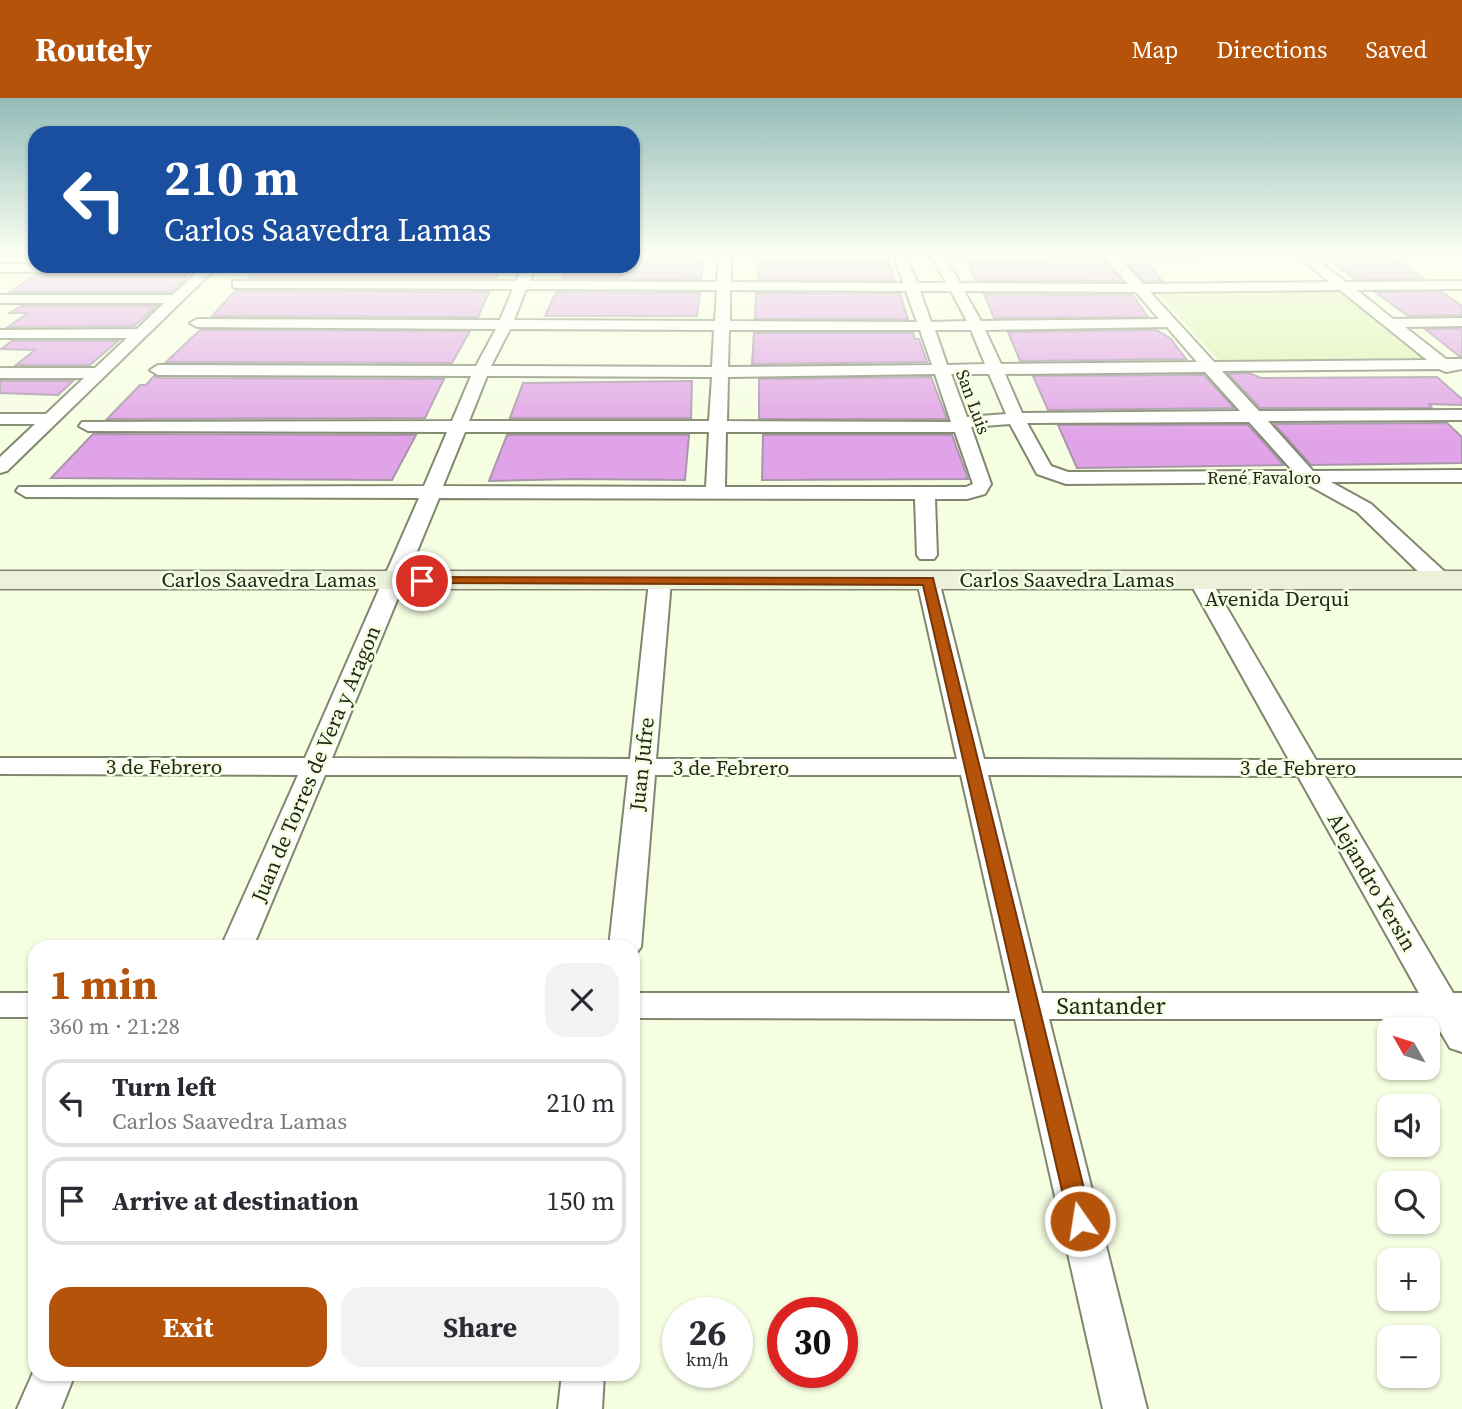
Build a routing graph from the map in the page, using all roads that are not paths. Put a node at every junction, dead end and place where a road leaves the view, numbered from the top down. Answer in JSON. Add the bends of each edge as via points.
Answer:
{"nodes":[{"id":1,"x":159,"y":315,"type":"edge"},
{"id":2,"x":509,"y":315,"type":"edge"},
{"id":3,"x":722,"y":315,"type":"edge"},
{"id":4,"x":923,"y":315,"type":"edge"},
{"id":5,"x":971,"y":315,"type":"edge"},
{"id":6,"x":1163,"y":315,"type":"edge"},
{"id":7,"x":1378,"y":315,"type":"edge"},
{"id":8,"x":1462,"y":322,"type":"edge"},
{"id":9,"x":197,"y":323,"type":"dead end"},
{"id":10,"x":1170,"y":323,"type":"junction"},
{"id":11,"x":1388,"y":323,"type":"junction"},
{"id":12,"x":505,"y":325,"type":"junction"},
{"id":13,"x":721,"y":325,"type":"junction"},
{"id":14,"x":976,"y":325,"type":"junction"},
{"id":15,"x":927,"y":326,"type":"junction"},
{"id":16,"x":140,"y":333,"type":"junction"},
{"id":17,"x":0,"y":334,"type":"edge"},
{"id":18,"x":1443,"y":365,"type":"junction"},
{"id":19,"x":1462,"y":365,"type":"edge"},
{"id":20,"x":1208,"y":367,"type":"junction"},
{"id":21,"x":993,"y":368,"type":"junction"},
{"id":22,"x":158,"y":370,"type":"dead end"},
{"id":23,"x":942,"y":370,"type":"junction"},
{"id":24,"x":481,"y":371,"type":"junction"},
{"id":25,"x":720,"y":372,"type":"junction"},
{"id":26,"x":0,"y":373,"type":"edge"},
{"id":27,"x":98,"y":373,"type":"junction"},
{"id":28,"x":1462,"y":380,"type":"edge"},
{"id":29,"x":1462,"y":415,"type":"edge"},
{"id":30,"x":1253,"y":416,"type":"junction"},
{"id":31,"x":1016,"y":418,"type":"junction"},
{"id":32,"x":0,"y":419,"type":"edge"},
{"id":33,"x":49,"y":419,"type":"junction"},
{"id":34,"x":961,"y":425,"type":"junction"},
{"id":35,"x":88,"y":426,"type":"dead end"},
{"id":36,"x":457,"y":426,"type":"junction"},
{"id":37,"x":717,"y":427,"type":"junction"},
{"id":38,"x":0,"y":467,"type":"edge"},
{"id":39,"x":1462,"y":476,"type":"edge"},
{"id":40,"x":1309,"y":478,"type":"junction"},
{"id":41,"x":26,"y":491,"type":"dead end"},
{"id":42,"x":432,"y":492,"type":"junction"},
{"id":43,"x":925,"y":493,"type":"junction"},
{"id":44,"x":715,"y":494,"type":"junction"},
{"id":45,"x":929,"y":578,"type":"junction"},
{"id":46,"x":0,"y":580,"type":"edge"},
{"id":47,"x":1454,"y":586,"type":"edge"},
{"id":48,"x":391,"y":589,"type":"junction"},
{"id":49,"x":1204,"y":589,"type":"junction"},
{"id":50,"x":659,"y":590,"type":"junction"},
{"id":51,"x":0,"y":598,"type":"edge"},
{"id":52,"x":0,"y":766,"type":"edge"},
{"id":53,"x":314,"y":768,"type":"junction"},
{"id":54,"x":642,"y":768,"type":"junction"},
{"id":55,"x":973,"y":768,"type":"junction"},
{"id":56,"x":1307,"y":768,"type":"junction"},
{"id":57,"x":1462,"y":768,"type":"edge"},
{"id":58,"x":240,"y":940,"type":"edge"},
{"id":59,"x":626,"y":940,"type":"edge"},
{"id":60,"x":0,"y":1005,"type":"edge"},
{"id":61,"x":28,"y":1005,"type":"edge"},
{"id":62,"x":640,"y":1006,"type":"edge"},
{"id":63,"x":1029,"y":1006,"type":"junction"},
{"id":64,"x":1453,"y":1006,"type":"edge"},
{"id":65,"x":1462,"y":1039,"type":"edge"},
{"id":66,"x":51,"y":1381,"type":"edge"},
{"id":67,"x":582,"y":1381,"type":"edge"},
{"id":68,"x":39,"y":1409,"type":"edge"},
{"id":69,"x":580,"y":1409,"type":"edge"},
{"id":70,"x":1125,"y":1409,"type":"edge"}],
"edges":[{"from":1,"to":16,"type":"street"},
{"from":2,"to":12,"type":"street","name":"Juan de Torres de Vera y Aragon"},
{"from":3,"to":13,"type":"street"},
{"from":4,"to":15,"type":"street","name":"San Luis"},
{"from":5,"to":14,"type":"street"},
{"from":6,"to":10,"type":"street"},
{"from":7,"to":11,"type":"street"},
{"from":8,"to":11,"type":"street"},
{"from":9,"to":12,"type":"street"},
{"from":10,"to":14,"type":"street"},
{"from":10,"to":20,"type":"street"},
{"from":11,"to":18,"type":"street"},
{"from":12,"to":13,"type":"street"},
{"from":12,"to":24,"type":"street","name":"Juan de Torres de Vera y Aragon"},
{"from":13,"to":15,"type":"street"},
{"from":13,"to":25,"type":"street"},
{"from":14,"to":15,"type":"street"},
{"from":14,"to":21,"type":"street"},
{"from":15,"to":23,"type":"street","name":"San Luis"},
{"from":16,"to":17,"type":"street"},
{"from":16,"to":27,"type":"street"},
{"from":18,"to":19,"type":"street"},
{"from":18,"to":20,"type":"street"},
{"from":18,"to":28,"type":"street"},
{"from":20,"to":21,"type":"street"},
{"from":20,"to":30,"type":"street"},
{"from":21,"to":23,"type":"street"},
{"from":21,"to":31,"type":"street"},
{"from":22,"to":24,"type":"street"},
{"from":23,"to":25,"type":"street"},
{"from":23,"to":34,"type":"street","name":"San Luis"},
{"from":24,"to":25,"type":"street"},
{"from":24,"to":36,"type":"street","name":"Juan de Torres de Vera y Aragon"},
{"from":25,"to":37,"type":"street"},
{"from":26,"to":27,"type":"street"},
{"from":27,"to":33,"type":"street"},
{"from":29,"to":30,"type":"street"},
{"from":30,"to":31,"type":"street"},
{"from":30,"to":40,"type":"street"},
{"from":31,"to":34,"type":"street"},
{"from":31,"to":40,"type":"street","name":"René Favaloro","via":[[1044,470],[1066,478]]},
{"from":32,"to":33,"type":"street"},
{"from":33,"to":38,"type":"street"},
{"from":34,"to":37,"type":"street"},
{"from":34,"to":43,"type":"street","name":"San Luis","via":[[982,484],[967,493]]},
{"from":35,"to":36,"type":"street"},
{"from":36,"to":37,"type":"street"},
{"from":36,"to":42,"type":"street","name":"Juan de Torres de Vera y Aragon"},
{"from":37,"to":44,"type":"street"},
{"from":39,"to":40,"type":"street","name":"René Favaloro"},
{"from":40,"to":47,"type":"street","via":[[1364,508]]},
{"from":41,"to":42,"type":"street"},
{"from":42,"to":44,"type":"street"},
{"from":42,"to":48,"type":"street","name":"Juan de Torres de Vera y Aragon"},
{"from":43,"to":44,"type":"street"},
{"from":43,"to":45,"type":"street"},
{"from":45,"to":49,"type":"main road","name":"Avenida Derqui"},
{"from":45,"to":50,"type":"main road","name":"Avenida Derqui"},
{"from":45,"to":55,"type":"street"},
{"from":46,"to":48,"type":"main road","name":"Carlos Saavedra Lamas"},
{"from":47,"to":49,"type":"main road","name":"Avenida Derqui"},
{"from":48,"to":50,"type":"main road","name":"Avenida Derqui"},
{"from":48,"to":51,"type":"main road","name":"Avenida Derqui"},
{"from":48,"to":53,"type":"street","name":"Juan de Torres de Vera y Aragon"},
{"from":49,"to":56,"type":"street","name":"Alejandro Yersin"},
{"from":50,"to":54,"type":"street","name":"Juan Jufre"},
{"from":52,"to":53,"type":"street","name":"3 de Febrero"},
{"from":53,"to":54,"type":"street","name":"3 de Febrero"},
{"from":53,"to":58,"type":"street","name":"Juan de Torres de Vera y Aragon"},
{"from":54,"to":55,"type":"street","name":"3 de Febrero"},
{"from":54,"to":59,"type":"street","name":"Juan Jufre"},
{"from":55,"to":56,"type":"street","name":"3 de Febrero"},
{"from":55,"to":63,"type":"street"},
{"from":56,"to":57,"type":"street","name":"3 de Febrero"},
{"from":56,"to":64,"type":"street","name":"Alejandro Yersin"},
{"from":60,"to":61,"type":"street"},
{"from":62,"to":63,"type":"street","name":"Santander"},
{"from":63,"to":64,"type":"street","name":"Santander"},
{"from":63,"to":70,"type":"street"},
{"from":64,"to":65,"type":"street","name":"Alejandro Yersin"},
{"from":66,"to":68,"type":"street"},
{"from":67,"to":69,"type":"street"}]}
